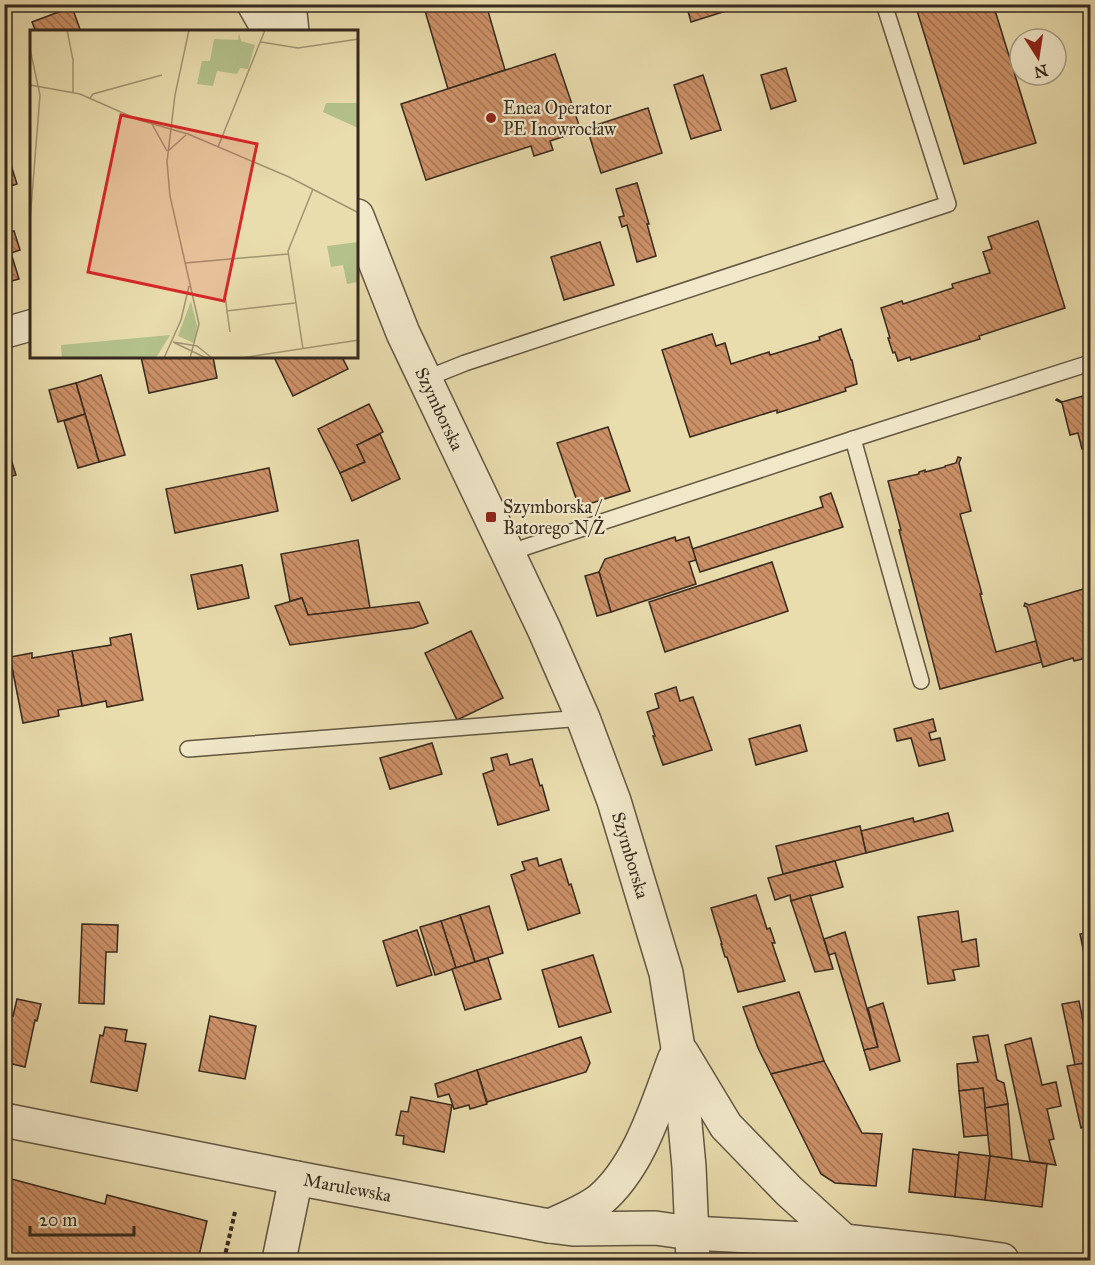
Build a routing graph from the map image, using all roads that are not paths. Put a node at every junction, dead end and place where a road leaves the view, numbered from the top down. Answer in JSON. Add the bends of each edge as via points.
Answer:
{"nodes":[{"id":1,"x":254,"y":4,"type":"edge"},
{"id":2,"x":289,"y":4,"type":"edge"},
{"id":3,"x":884,"y":4,"type":"edge"},
{"id":4,"x":269,"y":30,"type":"edge"},
{"id":5,"x":292,"y":30,"type":"edge"},
{"id":6,"x":358,"y":222,"type":"edge"},
{"id":7,"x":30,"y":326,"type":"edge"},
{"id":8,"x":4,"y":333,"type":"edge"},
{"id":9,"x":1090,"y":363,"type":"edge"},
{"id":10,"x":425,"y":379,"type":"junction"},
{"id":11,"x":853,"y":439,"type":"junction"},
{"id":12,"x":508,"y":553,"type":"junction"},
{"id":13,"x":921,"y":681,"type":"dead end"},
{"id":14,"x":583,"y":718,"type":"junction"},
{"id":15,"x":188,"y":748,"type":"dead end"},
{"id":16,"x":678,"y":1048,"type":"junction"},
{"id":17,"x":4,"y":1120,"type":"edge"},
{"id":18,"x":296,"y":1178,"type":"junction"},
{"id":19,"x":549,"y":1226,"type":"junction"},
{"id":20,"x":844,"y":1241,"type":"junction"},
{"id":21,"x":692,"y":1247,"type":"edge"},
{"id":22,"x":279,"y":1260,"type":"edge"},
{"id":23,"x":1002,"y":1260,"type":"edge"}],
"edges":[{"from":1,"to":4,"type":"street"},
{"from":2,"to":5,"type":"street"},
{"from":3,"to":10,"type":"lane","via":[[948,204]]},
{"from":6,"to":10,"type":"street","name":"Szymborska"},
{"from":7,"to":8,"type":"street"},
{"from":9,"to":11,"type":"lane"},
{"from":10,"to":12,"type":"street","name":"Szymborska"},
{"from":11,"to":12,"type":"lane"},
{"from":11,"to":13,"type":"lane"},
{"from":12,"to":14,"type":"street","name":"Szymborska"},
{"from":14,"to":15,"type":"lane"},
{"from":14,"to":16,"type":"street","name":"Szymborska","via":[[614,801],[666,973]]},
{"from":16,"to":19,"type":"street","via":[[645,1136],[628,1168],[600,1200]]},
{"from":16,"to":20,"type":"street","via":[[726,1126]]},
{"from":16,"to":21,"type":"street","name":"Szymborska"},
{"from":17,"to":18,"type":"street","name":"Marulewska"},
{"from":18,"to":19,"type":"street","name":"Marulewska"},
{"from":18,"to":22,"type":"street"},
{"from":19,"to":21,"type":"street","name":"Marulewska","via":[[655,1228]]},
{"from":20,"to":21,"type":"street"},
{"from":20,"to":23,"type":"street"}]}
